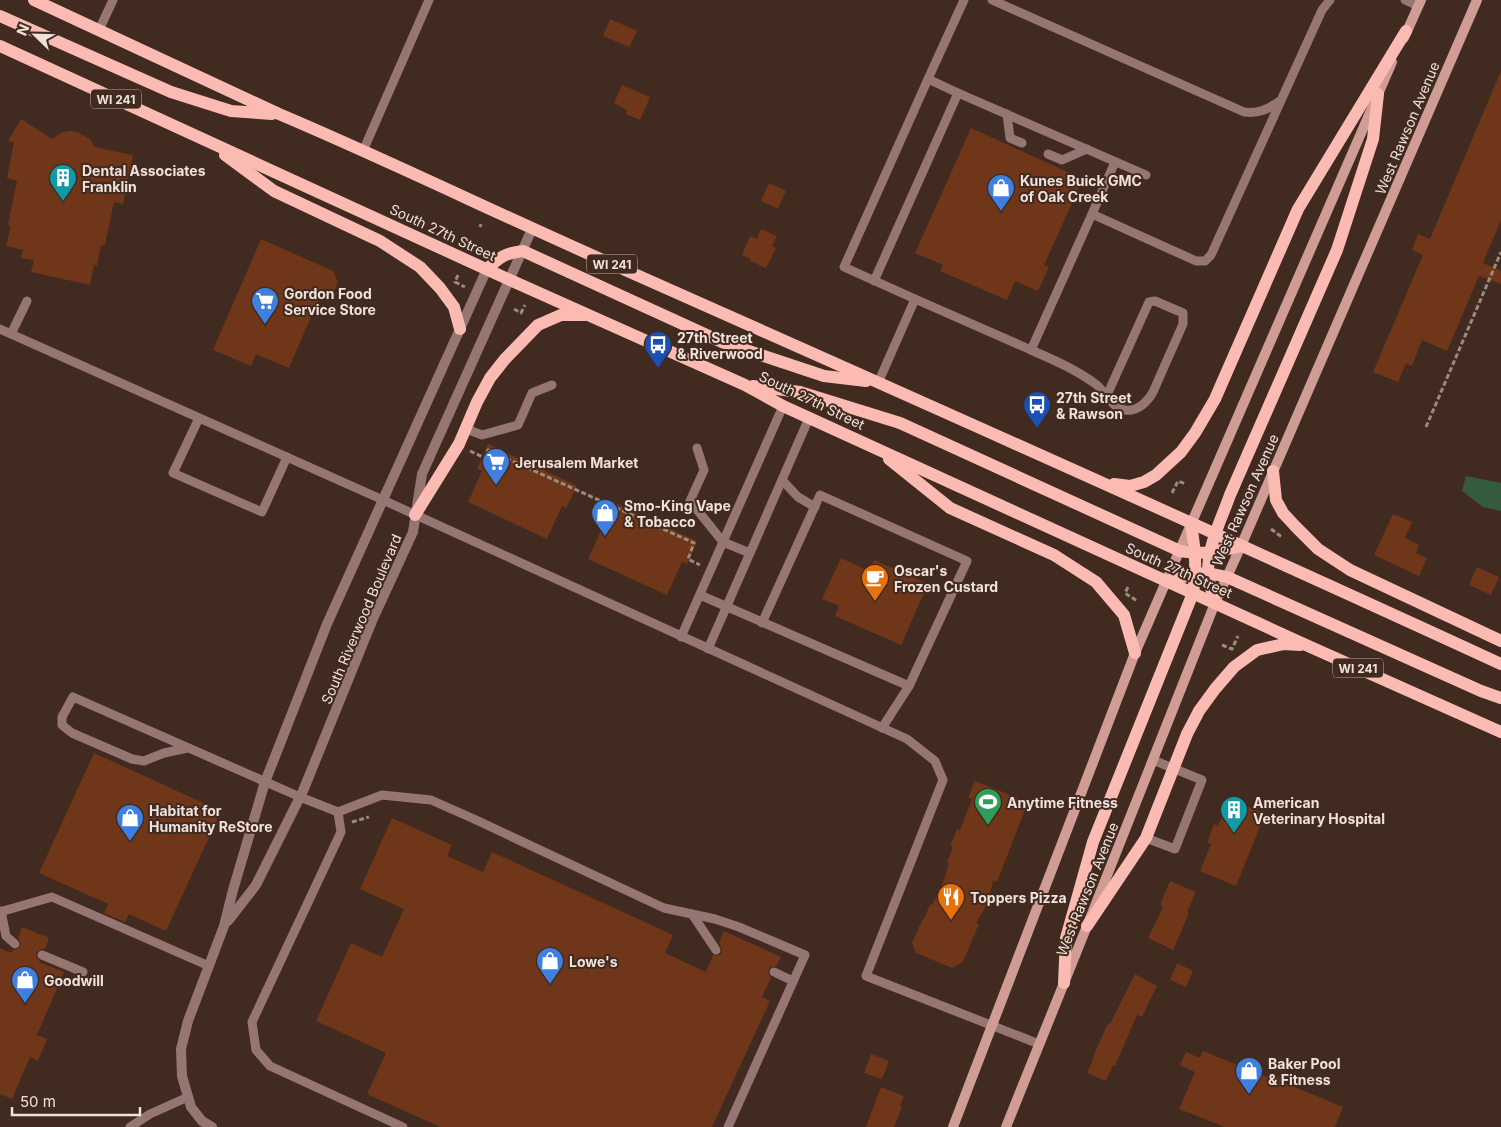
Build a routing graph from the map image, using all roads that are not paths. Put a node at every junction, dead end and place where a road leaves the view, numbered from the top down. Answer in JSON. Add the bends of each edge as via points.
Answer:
{"nodes":[{"id":1,"x":34,"y":0,"type":"edge"},
{"id":2,"x":113,"y":0,"type":"edge"},
{"id":3,"x":429,"y":0,"type":"edge"},
{"id":4,"x":964,"y":0,"type":"edge"},
{"id":5,"x":992,"y":0,"type":"edge"},
{"id":6,"x":1330,"y":0,"type":"edge"},
{"id":7,"x":1406,"y":0,"type":"edge"},
{"id":8,"x":1477,"y":0,"type":"edge"},
{"id":9,"x":1419,"y":3,"type":"edge"},
{"id":10,"x":0,"y":16,"type":"edge"},
{"id":11,"x":100,"y":30,"type":"junction"},
{"id":12,"x":1406,"y":31,"type":"junction"},
{"id":13,"x":0,"y":46,"type":"edge"},
{"id":14,"x":928,"y":79,"type":"junction"},
{"id":15,"x":958,"y":93,"type":"junction"},
{"id":16,"x":1378,"y":94,"type":"junction"},
{"id":17,"x":1281,"y":100,"type":"junction"},
{"id":18,"x":279,"y":114,"type":"junction"},
{"id":19,"x":1007,"y":114,"type":"junction"},
{"id":20,"x":203,"y":139,"type":"junction"},
{"id":21,"x":1022,"y":143,"type":"dead end"},
{"id":22,"x":1087,"y":149,"type":"junction"},
{"id":23,"x":363,"y":151,"type":"junction"},
{"id":24,"x":1048,"y":154,"type":"dead end"},
{"id":25,"x":1115,"y":162,"type":"junction"},
{"id":26,"x":1146,"y":175,"type":"dead end"},
{"id":27,"x":1092,"y":214,"type":"junction"},
{"id":28,"x":532,"y":229,"type":"junction"},
{"id":29,"x":523,"y":251,"type":"junction"},
{"id":30,"x":487,"y":269,"type":"junction"},
{"id":31,"x":510,"y":280,"type":"junction"},
{"id":32,"x":874,"y":281,"type":"junction"},
{"id":33,"x":915,"y":299,"type":"junction"},
{"id":34,"x":27,"y":301,"type":"dead end"},
{"id":35,"x":589,"y":315,"type":"junction"},
{"id":36,"x":0,"y":329,"type":"edge"},
{"id":37,"x":460,"y":329,"type":"junction"},
{"id":38,"x":11,"y":334,"type":"junction"},
{"id":39,"x":1031,"y":350,"type":"junction"},
{"id":40,"x":878,"y":383,"type":"junction"},
{"id":41,"x":745,"y":384,"type":"junction"},
{"id":42,"x":552,"y":385,"type":"dead end"},
{"id":43,"x":1107,"y":395,"type":"junction"},
{"id":44,"x":783,"y":406,"type":"junction"},
{"id":45,"x":199,"y":418,"type":"junction"},
{"id":46,"x":809,"y":418,"type":"junction"},
{"id":47,"x":466,"y":429,"type":"junction"},
{"id":48,"x":873,"y":447,"type":"junction"},
{"id":49,"x":697,"y":448,"type":"dead end"},
{"id":50,"x":287,"y":457,"type":"junction"},
{"id":51,"x":1273,"y":471,"type":"junction"},
{"id":52,"x":782,"y":480,"type":"junction"},
{"id":53,"x":1104,"y":483,"type":"junction"},
{"id":54,"x":383,"y":500,"type":"junction"},
{"id":55,"x":815,"y":507,"type":"junction"},
{"id":56,"x":415,"y":514,"type":"junction"},
{"id":57,"x":1192,"y":524,"type":"junction"},
{"id":58,"x":1215,"y":534,"type":"junction"},
{"id":59,"x":723,"y":542,"type":"junction"},
{"id":60,"x":1241,"y":546,"type":"junction"},
{"id":61,"x":1180,"y":551,"type":"junction"},
{"id":62,"x":750,"y":553,"type":"junction"},
{"id":63,"x":1195,"y":553,"type":"junction"},
{"id":64,"x":1210,"y":553,"type":"junction"},
{"id":65,"x":1202,"y":573,"type":"junction"},
{"id":66,"x":1227,"y":577,"type":"junction"},
{"id":67,"x":1166,"y":581,"type":"junction"},
{"id":68,"x":1193,"y":593,"type":"junction"},
{"id":69,"x":700,"y":596,"type":"junction"},
{"id":70,"x":1215,"y":603,"type":"junction"},
{"id":71,"x":727,"y":606,"type":"junction"},
{"id":72,"x":762,"y":623,"type":"junction"},
{"id":73,"x":682,"y":637,"type":"junction"},
{"id":74,"x":1501,"y":641,"type":"edge"},
{"id":75,"x":1306,"y":645,"type":"junction"},
{"id":76,"x":708,"y":649,"type":"junction"},
{"id":77,"x":1135,"y":653,"type":"junction"},
{"id":78,"x":1501,"y":664,"type":"edge"},
{"id":79,"x":909,"y":686,"type":"junction"},
{"id":80,"x":1501,"y":698,"type":"edge"},
{"id":81,"x":882,"y":728,"type":"junction"},
{"id":82,"x":1501,"y":732,"type":"edge"},
{"id":83,"x":188,"y":748,"type":"junction"},
{"id":84,"x":1153,"y":760,"type":"junction"},
{"id":85,"x":1174,"y":768,"type":"junction"},
{"id":86,"x":265,"y":782,"type":"junction"},
{"id":87,"x":300,"y":798,"type":"junction"},
{"id":88,"x":338,"y":812,"type":"junction"},
{"id":89,"x":1146,"y":838,"type":"junction"},
{"id":90,"x":1,"y":911,"type":"edge"},
{"id":91,"x":692,"y":914,"type":"junction"},
{"id":92,"x":224,"y":926,"type":"junction"},
{"id":93,"x":1087,"y":926,"type":"junction"},
{"id":94,"x":15,"y":944,"type":"dead end"},
{"id":95,"x":716,"y":950,"type":"dead end"},
{"id":96,"x":42,"y":955,"type":"dead end"},
{"id":97,"x":209,"y":966,"type":"junction"},
{"id":98,"x":83,"y":972,"type":"dead end"},
{"id":99,"x":774,"y":972,"type":"dead end"},
{"id":100,"x":793,"y":981,"type":"junction"},
{"id":101,"x":1064,"y":983,"type":"junction"},
{"id":102,"x":992,"y":1026,"type":"junction"},
{"id":103,"x":1039,"y":1044,"type":"junction"},
{"id":104,"x":188,"y":1097,"type":"junction"},
{"id":105,"x":130,"y":1127,"type":"edge"},
{"id":106,"x":212,"y":1127,"type":"edge"},
{"id":107,"x":403,"y":1127,"type":"edge"},
{"id":108,"x":728,"y":1127,"type":"edge"},
{"id":109,"x":953,"y":1127,"type":"edge"},
{"id":110,"x":1006,"y":1127,"type":"edge"}],
"edges":[{"from":1,"to":11,"type":"main road","number":"WI 241"},
{"from":2,"to":11,"type":"lane"},
{"from":3,"to":23,"type":"lane"},
{"from":4,"to":14,"type":"lane"},
{"from":5,"to":17,"type":"lane","via":[[1244,112],[1254,114]]},
{"from":6,"to":17,"type":"lane","via":[[1322,10]]},
{"from":7,"to":9,"type":"lane"},
{"from":8,"to":51,"type":"main road","name":"West Rawson Avenue"},
{"from":9,"to":12,"type":"main road"},
{"from":10,"to":18,"type":"main road","via":[[171,92],[231,111]]},
{"from":11,"to":18,"type":"main road","number":"WI 241"},
{"from":12,"to":16,"type":"main road"},
{"from":12,"to":53,"type":"main road","via":[[1298,209],[1215,399],[1195,433],[1156,476],[1130,486]]},
{"from":13,"to":20,"type":"main road","name":"South 27th Street","number":"WI 241"},
{"from":14,"to":15,"type":"lane"},
{"from":14,"to":32,"type":"lane","via":[[844,267]]},
{"from":15,"to":19,"type":"lane"},
{"from":15,"to":32,"type":"lane"},
{"from":16,"to":57,"type":"main road"},
{"from":16,"to":58,"type":"main road","via":[[1373,139],[1337,250]]},
{"from":17,"to":27,"type":"lane","via":[[1211,255],[1205,261],[1196,261]]},
{"from":18,"to":23,"type":"main road","number":"WI 241"},
{"from":19,"to":21,"type":"lane","via":[[1010,138]]},
{"from":19,"to":22,"type":"lane"},
{"from":20,"to":30,"type":"main road","name":"South 27th Street","number":"WI 241"},
{"from":20,"to":37,"type":"main road","via":[[274,191],[380,240],[420,267],[454,307]]},
{"from":22,"to":24,"type":"lane","via":[[1062,160]]},
{"from":22,"to":25,"type":"lane"},
{"from":23,"to":28,"type":"main road","number":"WI 241"},
{"from":25,"to":26,"type":"lane"},
{"from":25,"to":27,"type":"lane"},
{"from":27,"to":39,"type":"lane"},
{"from":28,"to":29,"type":"street","name":"South Riverwood Boulevard"},
{"from":28,"to":40,"type":"main road","number":"WI 241"},
{"from":29,"to":30,"type":"main road","via":[[509,252]]},
{"from":29,"to":31,"type":"street","name":"South Riverwood Boulevard"},
{"from":29,"to":40,"type":"main road","via":[[722,342],[824,376]]},
{"from":30,"to":31,"type":"main road","name":"South 27th Street","number":"WI 241"},
{"from":30,"to":37,"type":"street","name":"South Riverwood Boulevard"},
{"from":31,"to":35,"type":"main road","name":"South 27th Street","number":"WI 241"},
{"from":31,"to":56,"type":"street","name":"South Riverwood Boulevard","via":[[422,474]]},
{"from":32,"to":33,"type":"lane"},
{"from":33,"to":39,"type":"lane"},
{"from":33,"to":40,"type":"lane"},
{"from":34,"to":38,"type":"lane"},
{"from":35,"to":41,"type":"main road","name":"South 27th Street","number":"WI 241"},
{"from":35,"to":47,"type":"main road","via":[[562,315],[538,325],[490,378]]},
{"from":36,"to":38,"type":"lane"},
{"from":37,"to":54,"type":"street","name":"South Riverwood Boulevard"},
{"from":38,"to":45,"type":"lane"},
{"from":39,"to":43,"type":"lane","via":[[1062,364]]},
{"from":40,"to":53,"type":"main road","number":"WI 241"},
{"from":41,"to":44,"type":"main road","name":"South 27th Street","number":"WI 241"},
{"from":41,"to":61,"type":"main road","via":[[800,392],[900,423]]},
{"from":42,"to":47,"type":"lane","via":[[532,393],[518,425],[482,436]]},
{"from":43,"to":43,"type":"lane","via":[[1113,403],[1127,410],[1148,400],[1183,324],[1183,312],[1155,301],[1149,302]]},
{"from":44,"to":46,"type":"main road","name":"South 27th Street","number":"WI 241"},
{"from":44,"to":59,"type":"lane"},
{"from":45,"to":50,"type":"lane"},
{"from":45,"to":50,"type":"lane","via":[[173,473],[262,512]]},
{"from":46,"to":48,"type":"main road","name":"South 27th Street","number":"WI 241"},
{"from":46,"to":52,"type":"lane"},
{"from":47,"to":56,"type":"main road"},
{"from":48,"to":67,"type":"main road","name":"South 27th Street","number":"WI 241"},
{"from":48,"to":77,"type":"main road","via":[[950,508],[1054,555],[1096,582],[1124,615]]},
{"from":49,"to":59,"type":"lane","via":[[704,470],[690,501]]},
{"from":50,"to":54,"type":"lane"},
{"from":51,"to":60,"type":"main road","name":"West Rawson Avenue"},
{"from":51,"to":74,"type":"main road","via":[[1276,500],[1283,513],[1318,549],[1350,570]]},
{"from":52,"to":55,"type":"lane","via":[[798,497]]},
{"from":52,"to":62,"type":"lane"},
{"from":53,"to":57,"type":"main road","number":"WI 241"},
{"from":54,"to":56,"type":"lane"},
{"from":54,"to":86,"type":"street","name":"South Riverwood Boulevard","via":[[327,624]]},
{"from":55,"to":72,"type":"lane"},
{"from":55,"to":79,"type":"lane","via":[[820,496],[967,561]]},
{"from":56,"to":73,"type":"lane"},
{"from":56,"to":87,"type":"street","name":"South Riverwood Boulevard","via":[[413,532],[372,621]]},
{"from":57,"to":58,"type":"main road","number":"WI 241"},
{"from":57,"to":61,"type":"main road"},
{"from":57,"to":63,"type":"main road"},
{"from":58,"to":60,"type":"main road","number":"WI 241"},
{"from":58,"to":64,"type":"main road"},
{"from":59,"to":62,"type":"lane"},
{"from":59,"to":69,"type":"lane"},
{"from":60,"to":64,"type":"main road"},
{"from":60,"to":66,"type":"main road","name":"West Rawson Avenue"},
{"from":60,"to":78,"type":"main road","number":"WI 241"},
{"from":61,"to":63,"type":"main road"},
{"from":61,"to":67,"type":"main road"},
{"from":62,"to":71,"type":"lane"},
{"from":63,"to":64,"type":"main road"},
{"from":63,"to":65,"type":"main road"},
{"from":64,"to":65,"type":"main road"},
{"from":65,"to":66,"type":"main road"},
{"from":65,"to":67,"type":"main road"},
{"from":65,"to":68,"type":"main road"},
{"from":65,"to":70,"type":"main road"},
{"from":66,"to":70,"type":"main road","name":"West Rawson Avenue"},
{"from":66,"to":80,"type":"main road"},
{"from":67,"to":68,"type":"main road","name":"South 27th Street","number":"WI 241"},
{"from":67,"to":77,"type":"main road"},
{"from":68,"to":70,"type":"main road","name":"South 27th Street","number":"WI 241"},
{"from":68,"to":101,"type":"main road","via":[[1093,842],[1066,938]]},
{"from":69,"to":71,"type":"lane"},
{"from":69,"to":73,"type":"lane"},
{"from":70,"to":75,"type":"main road","name":"South 27th Street","number":"WI 241"},
{"from":70,"to":84,"type":"main road","name":"West Rawson Avenue"},
{"from":71,"to":72,"type":"lane"},
{"from":71,"to":76,"type":"lane"},
{"from":72,"to":79,"type":"lane"},
{"from":73,"to":76,"type":"lane"},
{"from":75,"to":82,"type":"main road","name":"South 27th Street","number":"WI 241"},
{"from":75,"to":85,"type":"main road","via":[[1284,644],[1257,650],[1234,667],[1199,711]]},
{"from":76,"to":81,"type":"lane"},
{"from":77,"to":102,"type":"main road"},
{"from":79,"to":81,"type":"lane"},
{"from":81,"to":102,"type":"lane","via":[[907,739],[935,760],[943,780],[866,976]]},
{"from":83,"to":83,"type":"lane","via":[[73,696],[62,717],[62,725],[72,732],[132,760],[144,761],[164,752]]},
{"from":83,"to":86,"type":"lane"},
{"from":84,"to":85,"type":"lane"},
{"from":84,"to":93,"type":"main road","name":"West Rawson Avenue"},
{"from":85,"to":89,"type":"main road"},
{"from":85,"to":89,"type":"lane","via":[[1202,780],[1175,849]]},
{"from":86,"to":87,"type":"lane"},
{"from":86,"to":92,"type":"street","name":"South Riverwood Boulevard"},
{"from":87,"to":88,"type":"lane"},
{"from":87,"to":92,"type":"street","name":"South Riverwood Boulevard","via":[[256,885]]},
{"from":88,"to":91,"type":"lane","via":[[382,795],[431,800],[664,908]]},
{"from":88,"to":107,"type":"lane","via":[[341,832],[252,1022],[256,1050],[270,1066]]},
{"from":89,"to":93,"type":"main road"},
{"from":90,"to":94,"type":"lane","via":[[6,936]]},
{"from":90,"to":97,"type":"lane","via":[[52,897]]},
{"from":91,"to":95,"type":"lane"},
{"from":91,"to":100,"type":"lane","via":[[739,927],[805,955]]},
{"from":92,"to":97,"type":"street","name":"South Riverwood Boulevard"},
{"from":93,"to":101,"type":"main road","name":"West Rawson Avenue"},
{"from":96,"to":98,"type":"lane"},
{"from":97,"to":104,"type":"street","name":"South Riverwood Boulevard","via":[[181,1049],[182,1076]]},
{"from":99,"to":100,"type":"lane"},
{"from":100,"to":108,"type":"lane"},
{"from":101,"to":103,"type":"main road","name":"West Rawson Avenue"},
{"from":102,"to":103,"type":"lane"},
{"from":102,"to":109,"type":"main road"},
{"from":103,"to":110,"type":"main road","name":"West Rawson Avenue"},
{"from":104,"to":105,"type":"lane"},
{"from":104,"to":106,"type":"street","name":"South Riverwood Boulevard","via":[[202,1121]]}]}
